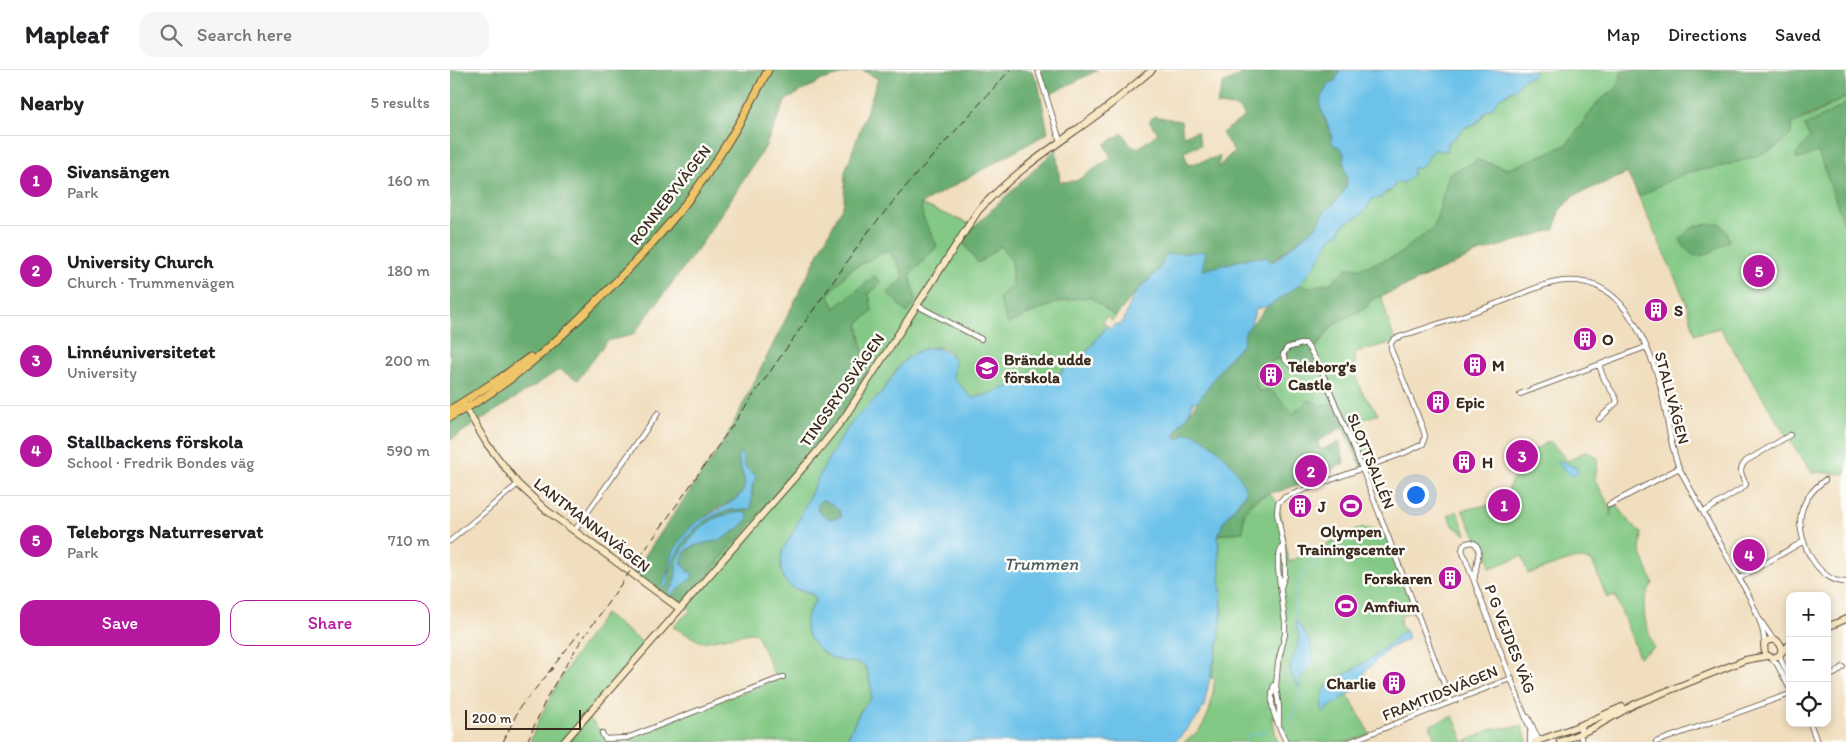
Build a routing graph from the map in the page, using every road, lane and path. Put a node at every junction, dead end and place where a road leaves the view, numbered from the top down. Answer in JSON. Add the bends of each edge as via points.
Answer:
{"nodes":[{"id":1,"x":768,"y":70,"type":"edge"},
{"id":2,"x":1038,"y":70,"type":"edge"},
{"id":3,"x":1152,"y":70,"type":"edge"},
{"id":4,"x":1060,"y":141,"type":"junction"},
{"id":5,"x":916,"y":305,"type":"junction"},
{"id":6,"x":981,"y":339,"type":"dead end"},
{"id":7,"x":1646,"y":347,"type":"junction"},
{"id":8,"x":1599,"y":365,"type":"junction"},
{"id":9,"x":1321,"y":369,"type":"junction"},
{"id":10,"x":1520,"y":394,"type":"dead end"},
{"id":11,"x":465,"y":406,"type":"junction"},
{"id":12,"x":450,"y":410,"type":"edge"},
{"id":13,"x":658,"y":413,"type":"dead end"},
{"id":14,"x":450,"y":418,"type":"edge"},
{"id":15,"x":1599,"y":419,"type":"dead end"},
{"id":16,"x":1790,"y":435,"type":"dead end"},
{"id":17,"x":1362,"y":468,"type":"junction"},
{"id":18,"x":1679,"y":468,"type":"junction"},
{"id":19,"x":1825,"y":480,"type":"dead end"},
{"id":20,"x":518,"y":484,"type":"junction"},
{"id":21,"x":1609,"y":505,"type":"dead end"},
{"id":22,"x":1704,"y":512,"type":"junction"},
{"id":23,"x":575,"y":530,"type":"junction"},
{"id":24,"x":450,"y":541,"type":"edge"},
{"id":25,"x":1804,"y":541,"type":"junction"},
{"id":26,"x":1740,"y":578,"type":"junction"},
{"id":27,"x":1474,"y":580,"type":"junction"},
{"id":28,"x":1846,"y":582,"type":"edge"},
{"id":29,"x":680,"y":609,"type":"junction"},
{"id":30,"x":1759,"y":619,"type":"junction"},
{"id":31,"x":1846,"y":619,"type":"edge"},
{"id":32,"x":1831,"y":625,"type":"edge"},
{"id":33,"x":1776,"y":640,"type":"junction"},
{"id":34,"x":1786,"y":640,"type":"edge"},
{"id":35,"x":1763,"y":646,"type":"junction"},
{"id":36,"x":1786,"y":648,"type":"edge"},
{"id":37,"x":1780,"y":654,"type":"junction"},
{"id":38,"x":1769,"y":657,"type":"junction"},
{"id":39,"x":1745,"y":660,"type":"junction"},
{"id":40,"x":1843,"y":667,"type":"dead end"},
{"id":41,"x":1786,"y":671,"type":"edge"},
{"id":42,"x":1831,"y":675,"type":"edge"},
{"id":43,"x":783,"y":677,"type":"dead end"},
{"id":44,"x":1512,"y":678,"type":"junction"},
{"id":45,"x":1786,"y":682,"type":"edge"},
{"id":46,"x":1786,"y":695,"type":"edge"},
{"id":47,"x":1452,"y":702,"type":"junction"},
{"id":48,"x":1635,"y":704,"type":"junction"},
{"id":49,"x":1522,"y":706,"type":"junction"},
{"id":50,"x":1528,"y":722,"type":"junction"},
{"id":51,"x":1581,"y":725,"type":"junction"},
{"id":52,"x":1812,"y":727,"type":"edge"},
{"id":53,"x":602,"y":733,"type":"dead end"},
{"id":54,"x":1580,"y":734,"type":"junction"},
{"id":55,"x":603,"y":741,"type":"edge"},
{"id":56,"x":564,"y":742,"type":"edge"},
{"id":57,"x":1286,"y":742,"type":"edge"},
{"id":58,"x":1349,"y":742,"type":"edge"},
{"id":59,"x":1530,"y":742,"type":"edge"},
{"id":60,"x":1537,"y":742,"type":"edge"},
{"id":61,"x":1547,"y":742,"type":"edge"},
{"id":62,"x":1560,"y":742,"type":"edge"},
{"id":63,"x":1582,"y":742,"type":"edge"},
{"id":64,"x":1656,"y":742,"type":"edge"},
{"id":65,"x":1818,"y":742,"type":"edge"}],
"edges":[{"from":1,"to":11,"type":"main road","name":"RONNEBYVÄGEN","via":[[732,134],[691,195],[636,261],[576,322]]},
{"from":2,"to":4,"type":"street"},
{"from":3,"to":4,"type":"street","name":"TINGSRYDSVÄGEN","via":[[1102,112]]},
{"from":4,"to":5,"type":"street","name":"TINGSRYDSVÄGEN","via":[[994,193],[971,221]]},
{"from":5,"to":6,"type":"street"},
{"from":5,"to":29,"type":"street","name":"TINGSRYDSVÄGEN","via":[[844,418]]},
{"from":7,"to":8,"type":"street"},
{"from":7,"to":17,"type":"street","name":"STALLVÄGEN","via":[[1634,320],[1614,297],[1596,286],[1564,281],[1394,339],[1391,350],[1424,432],[1424,440],[1421,446]]},
{"from":7,"to":18,"type":"street","name":"STALLVÄGEN","via":[[1656,372]]},
{"from":8,"to":10,"type":"street"},
{"from":8,"to":15,"type":"street","via":[[1617,402]]},
{"from":9,"to":9,"type":"street","name":"SLOTTSALLÉN","via":[[1305,343],[1287,348],[1283,355],[1293,367],[1314,364]]},
{"from":9,"to":17,"type":"street","name":"SLOTTSALLÉN"},
{"from":11,"to":12,"type":"main road","name":"RONNEBYVÄGEN"},
{"from":11,"to":14,"type":"main road","name":"RONNEBYVÄGEN"},
{"from":11,"to":20,"type":"street","name":"LANTMANNAVÄGEN","via":[[491,450]]},
{"from":13,"to":23,"type":"street"},
{"from":16,"to":22,"type":"street","via":[[1746,461],[1740,470],[1746,484],[1744,487]]},
{"from":17,"to":47,"type":"street","name":"SLOTTSALLÉN"},
{"from":17,"to":57,"type":"street","via":[[1285,497],[1278,503],[1286,571],[1281,587],[1284,634],[1276,682],[1279,726]]},
{"from":18,"to":21,"type":"street"},
{"from":18,"to":22,"type":"street","name":"STALLVÄGEN"},
{"from":19,"to":25,"type":"street","via":[[1811,493],[1802,509],[1800,524]]},
{"from":20,"to":23,"type":"street","name":"LANTMANNAVÄGEN","via":[[546,510]]},
{"from":20,"to":24,"type":"street"},
{"from":22,"to":26,"type":"street","name":"STALLVÄGEN"},
{"from":23,"to":29,"type":"street","name":"LANTMANNAVÄGEN"},
{"from":25,"to":26,"type":"street"},
{"from":25,"to":28,"type":"street","via":[[1821,571],[1834,580]]},
{"from":26,"to":30,"type":"street","name":"STALLVÄGEN"},
{"from":27,"to":27,"type":"street","name":"P G VEJDES VÄG","via":[[1479,551],[1471,542],[1464,544],[1462,550]]},
{"from":27,"to":44,"type":"street","name":"P G VEJDES VÄG"},
{"from":29,"to":56,"type":"street","name":"TINGSRYDSVÄGEN"},
{"from":30,"to":33,"type":"street","name":"STALLVÄGEN"},
{"from":30,"to":35,"type":"street","name":"STALLVÄGEN"},
{"from":31,"to":32,"type":"street"},
{"from":33,"to":34,"type":"street"},
{"from":33,"to":35,"type":"street","via":[[1768,640]]},
{"from":33,"to":37,"type":"street","via":[[1781,647]]},
{"from":35,"to":38,"type":"street"},
{"from":35,"to":39,"type":"street"},
{"from":36,"to":37,"type":"street"},
{"from":37,"to":38,"type":"street"},
{"from":37,"to":41,"type":"street"},
{"from":38,"to":39,"type":"street"},
{"from":38,"to":45,"type":"street","via":[[1777,664]]},
{"from":39,"to":48,"type":"street"},
{"from":40,"to":42,"type":"street"},
{"from":43,"to":55,"type":"street","via":[[626,738]]},
{"from":44,"to":47,"type":"street","name":"FRAMTIDSVÄGEN"},
{"from":44,"to":49,"type":"street","name":"P G VEJDES VÄG"},
{"from":46,"to":64,"type":"street"},
{"from":47,"to":58,"type":"street","name":"FRAMTIDSVÄGEN"},
{"from":48,"to":51,"type":"street"},
{"from":48,"to":54,"type":"street"},
{"from":49,"to":50,"type":"street","name":"P G VEJDES VÄG"},
{"from":49,"to":60,"type":"street","name":"P G VEJDES VÄG"},
{"from":50,"to":59,"type":"street"},
{"from":50,"to":60,"type":"street","name":"P G VEJDES VÄG"},
{"from":51,"to":54,"type":"street"},
{"from":51,"to":60,"type":"street"},
{"from":51,"to":61,"type":"street"},
{"from":52,"to":65,"type":"street"},
{"from":53,"to":55,"type":"street"},
{"from":54,"to":62,"type":"street"},
{"from":54,"to":63,"type":"street"}]}
